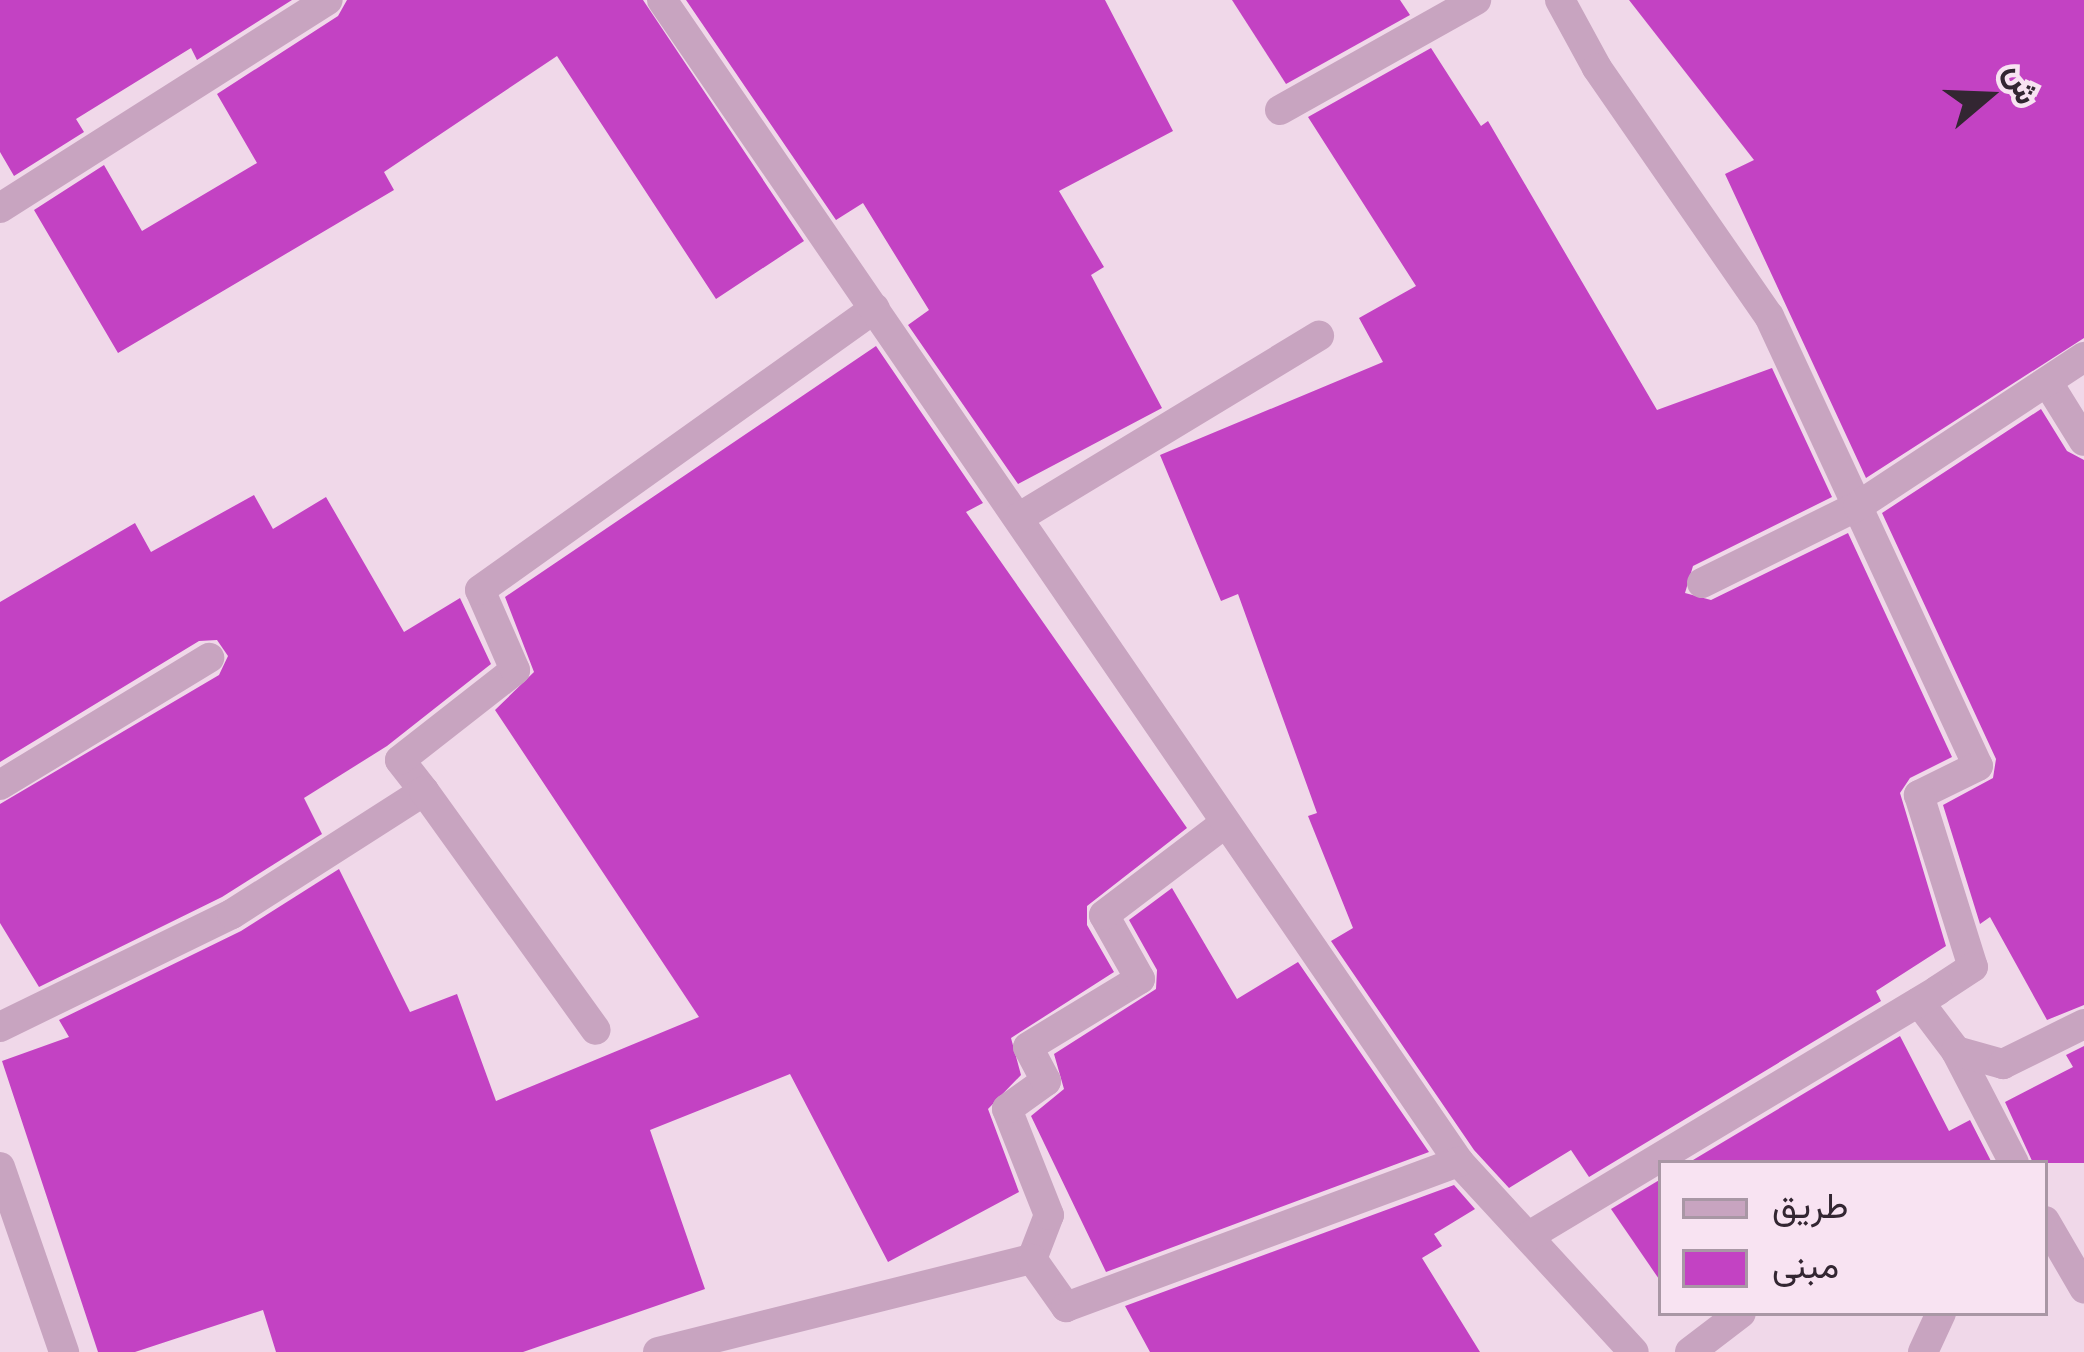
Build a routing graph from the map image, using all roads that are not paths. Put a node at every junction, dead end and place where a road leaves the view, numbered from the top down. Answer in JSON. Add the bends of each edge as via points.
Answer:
{"nodes":[{"id":1,"x":328,"y":0,"type":"edge"},
{"id":2,"x":662,"y":0,"type":"edge"},
{"id":3,"x":1476,"y":0,"type":"edge"},
{"id":4,"x":1560,"y":0,"type":"edge"},
{"id":5,"x":1280,"y":110,"type":"dead end"},
{"id":6,"x":0,"y":208,"type":"edge"},
{"id":7,"x":874,"y":308,"type":"junction"},
{"id":8,"x":1319,"y":335,"type":"dead end"},
{"id":9,"x":2084,"y":357,"type":"edge"},
{"id":10,"x":2048,"y":383,"type":"junction"},
{"id":11,"x":2084,"y":441,"type":"edge"},
{"id":12,"x":1858,"y":506,"type":"junction"},
{"id":13,"x":1018,"y":518,"type":"junction"},
{"id":14,"x":1702,"y":583,"type":"dead end"},
{"id":15,"x":209,"y":658,"type":"dead end"},
{"id":16,"x":0,"y":784,"type":"edge"},
{"id":17,"x":424,"y":791,"type":"junction"},
{"id":18,"x":1224,"y":824,"type":"junction"},
{"id":19,"x":1928,"y":996,"type":"junction"},
{"id":20,"x":2084,"y":1024,"type":"edge"},
{"id":21,"x":0,"y":1028,"type":"edge"},
{"id":22,"x":596,"y":1030,"type":"dead end"},
{"id":23,"x":1956,"y":1052,"type":"junction"},
{"id":24,"x":2012,"y":1160,"type":"edge"},
{"id":25,"x":1459,"y":1162,"type":"junction"},
{"id":26,"x":0,"y":1167,"type":"edge"},
{"id":27,"x":2048,"y":1226,"type":"edge"},
{"id":28,"x":1528,"y":1236,"type":"junction"},
{"id":29,"x":1032,"y":1259,"type":"junction"},
{"id":30,"x":2084,"y":1288,"type":"edge"},
{"id":31,"x":1737,"y":1316,"type":"edge"},
{"id":32,"x":1939,"y":1316,"type":"edge"},
{"id":33,"x":64,"y":1352,"type":"edge"},
{"id":34,"x":658,"y":1352,"type":"edge"},
{"id":35,"x":1634,"y":1352,"type":"edge"},
{"id":36,"x":1690,"y":1352,"type":"edge"},
{"id":37,"x":1923,"y":1352,"type":"edge"}],
"edges":[{"from":1,"to":6,"type":"street"},
{"from":2,"to":7,"type":"street"},
{"from":3,"to":5,"type":"street"},
{"from":4,"to":12,"type":"street","via":[[1597,68],[1769,316]]},
{"from":7,"to":13,"type":"street"},
{"from":7,"to":17,"type":"street","via":[[480,590],[515,670],[400,760]]},
{"from":8,"to":13,"type":"street"},
{"from":9,"to":10,"type":"street"},
{"from":10,"to":11,"type":"street"},
{"from":10,"to":12,"type":"street"},
{"from":12,"to":14,"type":"street"},
{"from":12,"to":19,"type":"street","via":[[1978,766],[1919,795],[1973,967]]},
{"from":13,"to":18,"type":"street"},
{"from":15,"to":16,"type":"street"},
{"from":17,"to":21,"type":"street","via":[[232,914]]},
{"from":17,"to":22,"type":"street"},
{"from":18,"to":25,"type":"street"},
{"from":18,"to":29,"type":"street","via":[[1104,915],[1140,980],[1028,1047],[1046,1081],[1007,1109],[1049,1215]]},
{"from":19,"to":23,"type":"street"},
{"from":19,"to":28,"type":"street"},
{"from":20,"to":23,"type":"street","via":[[2003,1064]]},
{"from":23,"to":24,"type":"street"},
{"from":25,"to":28,"type":"street"},
{"from":25,"to":29,"type":"street","via":[[1066,1307]]},
{"from":26,"to":33,"type":"street"},
{"from":27,"to":30,"type":"street"},
{"from":28,"to":35,"type":"street"},
{"from":29,"to":34,"type":"street"},
{"from":31,"to":36,"type":"street"},
{"from":32,"to":37,"type":"street"}]}
